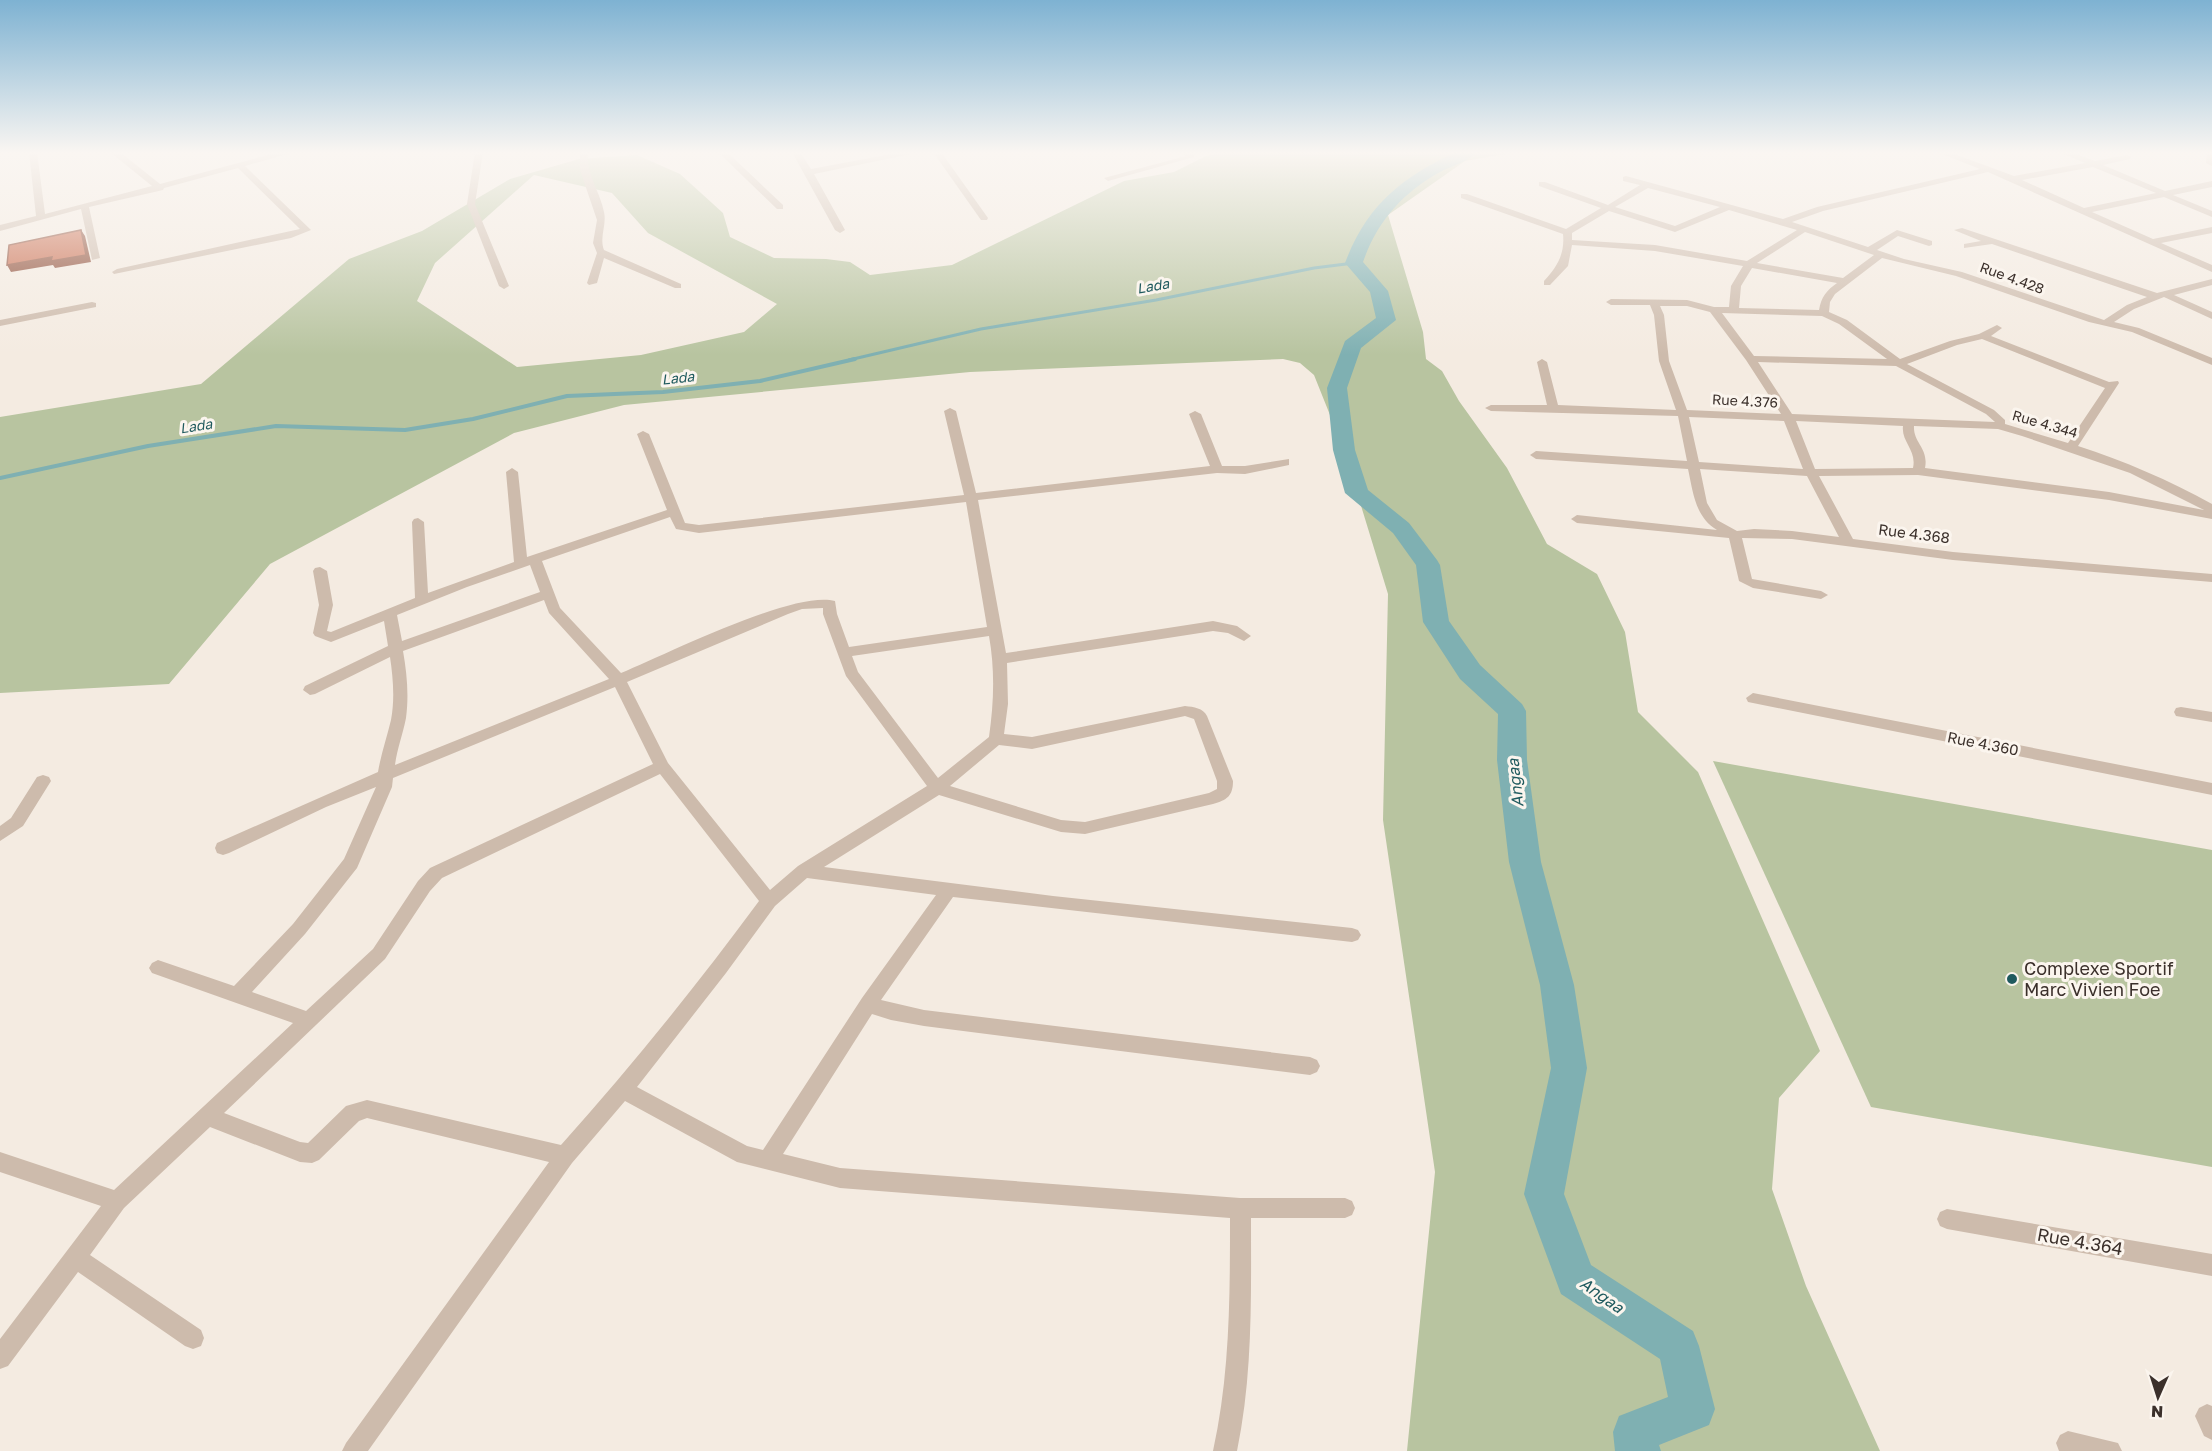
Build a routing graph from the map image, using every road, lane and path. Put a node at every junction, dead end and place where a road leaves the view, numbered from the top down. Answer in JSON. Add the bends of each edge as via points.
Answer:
{"nodes":[{"id":1,"x":34,"y":220,"type":"edge"},
{"id":2,"x":87,"y":220,"type":"edge"},
{"id":3,"x":295,"y":220,"type":"edge"},
{"id":4,"x":477,"y":220,"type":"edge"},
{"id":5,"x":601,"y":220,"type":"edge"},
{"id":6,"x":835,"y":220,"type":"edge"},
{"id":7,"x":1524,"y":220,"type":"edge"},
{"id":8,"x":1590,"y":220,"type":"edge"},
{"id":9,"x":1630,"y":220,"type":"edge"},
{"id":10,"x":1703,"y":220,"type":"edge"},
{"id":11,"x":1775,"y":220,"type":"edge"},
{"id":12,"x":1790,"y":220,"type":"edge"},
{"id":13,"x":2101,"y":220,"type":"edge"},
{"id":14,"x":1783,"y":222,"type":"junction"},
{"id":15,"x":0,"y":228,"type":"edge"},
{"id":16,"x":1804,"y":229,"type":"junction"},
{"id":17,"x":840,"y":230,"type":"dead end"},
{"id":18,"x":1959,"y":230,"type":"dead end"},
{"id":19,"x":2212,"y":230,"type":"edge"},
{"id":20,"x":1568,"y":237,"type":"junction"},
{"id":21,"x":1665,"y":239,"type":"junction"},
{"id":22,"x":1993,"y":241,"type":"junction"},
{"id":23,"x":2150,"y":242,"type":"junction"},
{"id":24,"x":1929,"y":243,"type":"dead end"},
{"id":25,"x":1967,"y":246,"type":"dead end"},
{"id":26,"x":1870,"y":250,"type":"junction"},
{"id":27,"x":601,"y":253,"type":"junction"},
{"id":28,"x":1881,"y":254,"type":"junction"},
{"id":29,"x":95,"y":258,"type":"dead end"},
{"id":30,"x":1749,"y":264,"type":"junction"},
{"id":31,"x":2212,"y":269,"type":"edge"},
{"id":32,"x":117,"y":272,"type":"dead end"},
{"id":33,"x":1844,"y":282,"type":"junction"},
{"id":34,"x":2212,"y":282,"type":"edge"},
{"id":35,"x":592,"y":283,"type":"dead end"},
{"id":36,"x":1547,"y":283,"type":"dead end"},
{"id":37,"x":504,"y":286,"type":"dead end"},
{"id":38,"x":678,"y":286,"type":"dead end"},
{"id":39,"x":2160,"y":295,"type":"junction"},
{"id":40,"x":1611,"y":302,"type":"dead end"},
{"id":41,"x":1654,"y":303,"type":"junction"},
{"id":42,"x":92,"y":305,"type":"dead end"},
{"id":43,"x":1734,"y":309,"type":"junction"},
{"id":44,"x":1714,"y":310,"type":"junction"},
{"id":45,"x":1824,"y":313,"type":"junction"},
{"id":46,"x":2212,"y":316,"type":"edge"},
{"id":47,"x":2107,"y":322,"type":"junction"},
{"id":48,"x":0,"y":323,"type":"edge"},
{"id":49,"x":1997,"y":328,"type":"dead end"},
{"id":50,"x":1983,"y":336,"type":"junction"},
{"id":51,"x":1751,"y":359,"type":"junction"},
{"id":52,"x":1542,"y":362,"type":"dead end"},
{"id":53,"x":2212,"y":362,"type":"edge"},
{"id":54,"x":1900,"y":363,"type":"junction"},
{"id":55,"x":1491,"y":408,"type":"dead end"},
{"id":56,"x":1553,"y":408,"type":"junction"},
{"id":57,"x":950,"y":411,"type":"dead end"},
{"id":58,"x":1683,"y":413,"type":"junction"},
{"id":59,"x":1196,"y":414,"type":"dead end"},
{"id":60,"x":1789,"y":418,"type":"junction"},
{"id":61,"x":1909,"y":424,"type":"junction"},
{"id":62,"x":1998,"y":426,"type":"junction"},
{"id":63,"x":643,"y":434,"type":"dead end"},
{"id":64,"x":2071,"y":447,"type":"junction"},
{"id":65,"x":1536,"y":455,"type":"dead end"},
{"id":66,"x":1285,"y":462,"type":"dead end"},
{"id":67,"x":1695,"y":465,"type":"junction"},
{"id":68,"x":1217,"y":469,"type":"junction"},
{"id":69,"x":1918,"y":471,"type":"junction"},
{"id":70,"x":512,"y":472,"type":"dead end"},
{"id":71,"x":1811,"y":474,"type":"junction"},
{"id":72,"x":971,"y":497,"type":"junction"},
{"id":73,"x":2212,"y":509,"type":"edge"},
{"id":74,"x":673,"y":512,"type":"junction"},
{"id":75,"x":2212,"y":515,"type":"edge"},
{"id":76,"x":1577,"y":519,"type":"dead end"},
{"id":77,"x":418,"y":522,"type":"dead end"},
{"id":78,"x":1735,"y":536,"type":"junction"},
{"id":79,"x":1848,"y":542,"type":"junction"},
{"id":80,"x":528,"y":561,"type":"junction"},
{"id":81,"x":320,"y":571,"type":"dead end"},
{"id":82,"x":2212,"y":578,"type":"edge"},
{"id":83,"x":548,"y":594,"type":"junction"},
{"id":84,"x":1821,"y":595,"type":"dead end"},
{"id":85,"x":422,"y":602,"type":"junction"},
{"id":86,"x":390,"y":614,"type":"junction"},
{"id":87,"x":995,"y":630,"type":"junction"},
{"id":88,"x":1244,"y":636,"type":"dead end"},
{"id":89,"x":394,"y":649,"type":"junction"},
{"id":90,"x":844,"y":652,"type":"junction"},
{"id":91,"x":1000,"y":659,"type":"junction"},
{"id":92,"x":619,"y":680,"type":"junction"},
{"id":93,"x":310,"y":690,"type":"dead end"},
{"id":94,"x":1753,"y":698,"type":"dead end"},
{"id":95,"x":2181,"y":712,"type":"dead end"},
{"id":96,"x":2212,"y":717,"type":"edge"},
{"id":97,"x":996,"y":739,"type":"junction"},
{"id":98,"x":662,"y":766,"type":"junction"},
{"id":99,"x":387,"y":776,"type":"junction"},
{"id":100,"x":43,"y":781,"type":"dead end"},
{"id":101,"x":937,"y":788,"type":"junction"},
{"id":102,"x":2212,"y":789,"type":"edge"},
{"id":103,"x":0,"y":835,"type":"edge"},
{"id":104,"x":223,"y":848,"type":"dead end"},
{"id":105,"x":804,"y":871,"type":"junction"},
{"id":106,"x":949,"y":890,"type":"junction"},
{"id":107,"x":769,"y":901,"type":"junction"},
{"id":108,"x":1352,"y":935,"type":"dead end"},
{"id":109,"x":158,"y":968,"type":"dead end"},
{"id":110,"x":239,"y":994,"type":"junction"},
{"id":111,"x":868,"y":1004,"type":"junction"},
{"id":112,"x":309,"y":1020,"type":"junction"},
{"id":113,"x":1310,"y":1066,"type":"dead end"},
{"id":114,"x":623,"y":1090,"type":"junction"},
{"id":115,"x":207,"y":1116,"type":"junction"},
{"id":116,"x":565,"y":1156,"type":"junction"},
{"id":117,"x":767,"y":1161,"type":"junction"},
{"id":118,"x":0,"y":1162,"type":"edge"},
{"id":119,"x":117,"y":1201,"type":"junction"},
{"id":120,"x":1240,"y":1208,"type":"junction"},
{"id":121,"x":1345,"y":1208,"type":"dead end"},
{"id":122,"x":1947,"y":1219,"type":"dead end"},
{"id":123,"x":75,"y":1257,"type":"junction"},
{"id":124,"x":2212,"y":1265,"type":"edge"},
{"id":125,"x":193,"y":1338,"type":"dead end"},
{"id":126,"x":0,"y":1358,"type":"edge"},
{"id":127,"x":2068,"y":1443,"type":"dead end"},
{"id":128,"x":354,"y":1451,"type":"edge"},
{"id":129,"x":1226,"y":1451,"type":"edge"},
{"id":130,"x":2110,"y":1451,"type":"edge"}],
"edges":[{"from":1,"to":15,"type":"street"},
{"from":2,"to":29,"type":"street"},
{"from":3,"to":32,"type":"street","via":[[306,230]]},
{"from":4,"to":37,"type":"street"},
{"from":5,"to":27,"type":"street","via":[[596,241]]},
{"from":6,"to":17,"type":"street"},
{"from":7,"to":20,"type":"street"},
{"from":8,"to":20,"type":"street"},
{"from":9,"to":21,"type":"street"},
{"from":10,"to":21,"type":"street"},
{"from":11,"to":14,"type":"street","name":"Rue 4.428"},
{"from":12,"to":14,"type":"street"},
{"from":13,"to":23,"type":"street"},
{"from":14,"to":16,"type":"street","name":"Rue 4.428"},
{"from":16,"to":26,"type":"street","name":"Rue 4.428"},
{"from":16,"to":30,"type":"street"},
{"from":18,"to":22,"type":"street"},
{"from":19,"to":23,"type":"street"},
{"from":20,"to":21,"type":"street"},
{"from":20,"to":36,"type":"street","via":[[1563,266]]},
{"from":21,"to":30,"type":"street"},
{"from":22,"to":25,"type":"street"},
{"from":22,"to":39,"type":"street"},
{"from":23,"to":31,"type":"street"},
{"from":24,"to":26,"type":"street","via":[[1897,232]]},
{"from":26,"to":28,"type":"street","name":"Rue 4.428"},
{"from":27,"to":35,"type":"street"},
{"from":27,"to":38,"type":"street"},
{"from":28,"to":33,"type":"street"},
{"from":28,"to":47,"type":"street","name":"Rue 4.428","via":[[1959,274]]},
{"from":30,"to":33,"type":"street"},
{"from":30,"to":43,"type":"street","via":[[1736,286]]},
{"from":33,"to":45,"type":"street","via":[[1831,292]]},
{"from":34,"to":39,"type":"street"},
{"from":39,"to":46,"type":"street"},
{"from":39,"to":47,"type":"street","via":[[2122,310]]},
{"from":40,"to":41,"type":"street"},
{"from":41,"to":44,"type":"street","via":[[1687,303]]},
{"from":41,"to":58,"type":"street","via":[[1664,361]]},
{"from":42,"to":48,"type":"street"},
{"from":43,"to":44,"type":"street"},
{"from":43,"to":45,"type":"street"},
{"from":44,"to":51,"type":"street"},
{"from":45,"to":54,"type":"street","name":"Rue 4.344"},
{"from":47,"to":53,"type":"street","name":"Rue 4.428"},
{"from":49,"to":50,"type":"street"},
{"from":50,"to":54,"type":"street"},
{"from":50,"to":64,"type":"street","via":[[2112,385]]},
{"from":51,"to":54,"type":"street"},
{"from":51,"to":60,"type":"street"},
{"from":52,"to":56,"type":"street"},
{"from":54,"to":62,"type":"street","name":"Rue 4.344","via":[[1990,412],[2001,422]]},
{"from":55,"to":56,"type":"street","name":"Rue 4.376"},
{"from":56,"to":58,"type":"street","name":"Rue 4.376"},
{"from":57,"to":72,"type":"street"},
{"from":58,"to":60,"type":"street","name":"Rue 4.376"},
{"from":58,"to":67,"type":"street"},
{"from":59,"to":68,"type":"street"},
{"from":60,"to":61,"type":"street","name":"Rue 4.376"},
{"from":60,"to":71,"type":"street"},
{"from":61,"to":62,"type":"street","name":"Rue 4.376"},
{"from":61,"to":69,"type":"street","via":[[1908,434],[1922,459]]},
{"from":62,"to":64,"type":"street","name":"Rue 4.344"},
{"from":63,"to":74,"type":"street"},
{"from":64,"to":73,"type":"street","name":"Rue 4.344","via":[[2166,483]]},
{"from":65,"to":67,"type":"street"},
{"from":66,"to":68,"type":"street","via":[[1245,470]]},
{"from":67,"to":71,"type":"street"},
{"from":67,"to":78,"type":"street","via":[[1701,503],[1712,522]]},
{"from":68,"to":72,"type":"street"},
{"from":69,"to":71,"type":"street"},
{"from":69,"to":75,"type":"street","via":[[2109,496]]},
{"from":70,"to":80,"type":"street"},
{"from":71,"to":79,"type":"street"},
{"from":72,"to":74,"type":"street","via":[[699,529],[680,526]]},
{"from":72,"to":87,"type":"street"},
{"from":74,"to":80,"type":"street"},
{"from":76,"to":78,"type":"street","name":"Rue 4.368"},
{"from":77,"to":85,"type":"street"},
{"from":78,"to":79,"type":"street","name":"Rue 4.368","via":[[1792,535]]},
{"from":78,"to":84,"type":"street","via":[[1746,581]]},
{"from":79,"to":82,"type":"street","name":"Rue 4.368","via":[[1953,556]]},
{"from":80,"to":83,"type":"street"},
{"from":80,"to":85,"type":"street"},
{"from":81,"to":86,"type":"street","via":[[326,605],[320,633],[323,636],[331,637]]},
{"from":83,"to":89,"type":"street"},
{"from":83,"to":92,"type":"street","via":[[554,610]]},
{"from":85,"to":86,"type":"street"},
{"from":86,"to":89,"type":"street"},
{"from":87,"to":90,"type":"street"},
{"from":87,"to":91,"type":"street"},
{"from":88,"to":91,"type":"street","via":[[1213,626]]},
{"from":89,"to":93,"type":"street"},
{"from":89,"to":99,"type":"street","via":[[401,680]]},
{"from":90,"to":92,"type":"street","via":[[830,604],[822,602],[800,605],[700,643]]},
{"from":90,"to":101,"type":"street","via":[[851,673]]},
{"from":91,"to":97,"type":"street","via":[[1001,704]]},
{"from":92,"to":98,"type":"street"},
{"from":92,"to":99,"type":"street"},
{"from":94,"to":102,"type":"street","name":"Rue 4.360"},
{"from":95,"to":96,"type":"street"},
{"from":97,"to":101,"type":"street"},
{"from":97,"to":101,"type":"street","via":[[1032,743],[1193,712],[1200,716],[1225,782],[1225,792],[1085,828],[1061,826]]},
{"from":98,"to":107,"type":"street"},
{"from":98,"to":112,"type":"street","via":[[436,873],[379,954]]},
{"from":99,"to":104,"type":"street","via":[[289,815]]},
{"from":99,"to":110,"type":"street","via":[[351,863],[299,929]]},
{"from":100,"to":103,"type":"street","via":[[17,822]]},
{"from":101,"to":105,"type":"street"},
{"from":105,"to":106,"type":"street"},
{"from":105,"to":107,"type":"street"},
{"from":106,"to":108,"type":"street"},
{"from":106,"to":111,"type":"street"},
{"from":107,"to":114,"type":"street"},
{"from":109,"to":110,"type":"street"},
{"from":110,"to":112,"type":"street"},
{"from":111,"to":113,"type":"street","via":[[924,1018]]},
{"from":111,"to":117,"type":"street"},
{"from":112,"to":115,"type":"street"},
{"from":114,"to":116,"type":"street"},
{"from":114,"to":117,"type":"street","via":[[744,1155]]},
{"from":115,"to":116,"type":"street","via":[[300,1152],[312,1153],[353,1113],[367,1109]]},
{"from":115,"to":119,"type":"street"},
{"from":116,"to":128,"type":"street"},
{"from":117,"to":120,"type":"street","via":[[840,1178]]},
{"from":118,"to":119,"type":"street"},
{"from":119,"to":123,"type":"street"},
{"from":120,"to":121,"type":"street"},
{"from":120,"to":129,"type":"street","via":[[1240,1350],[1235,1413]]},
{"from":122,"to":124,"type":"street","name":"Rue 4.364"},
{"from":123,"to":125,"type":"street"},
{"from":123,"to":126,"type":"street"},
{"from":127,"to":130,"type":"street"}]}
